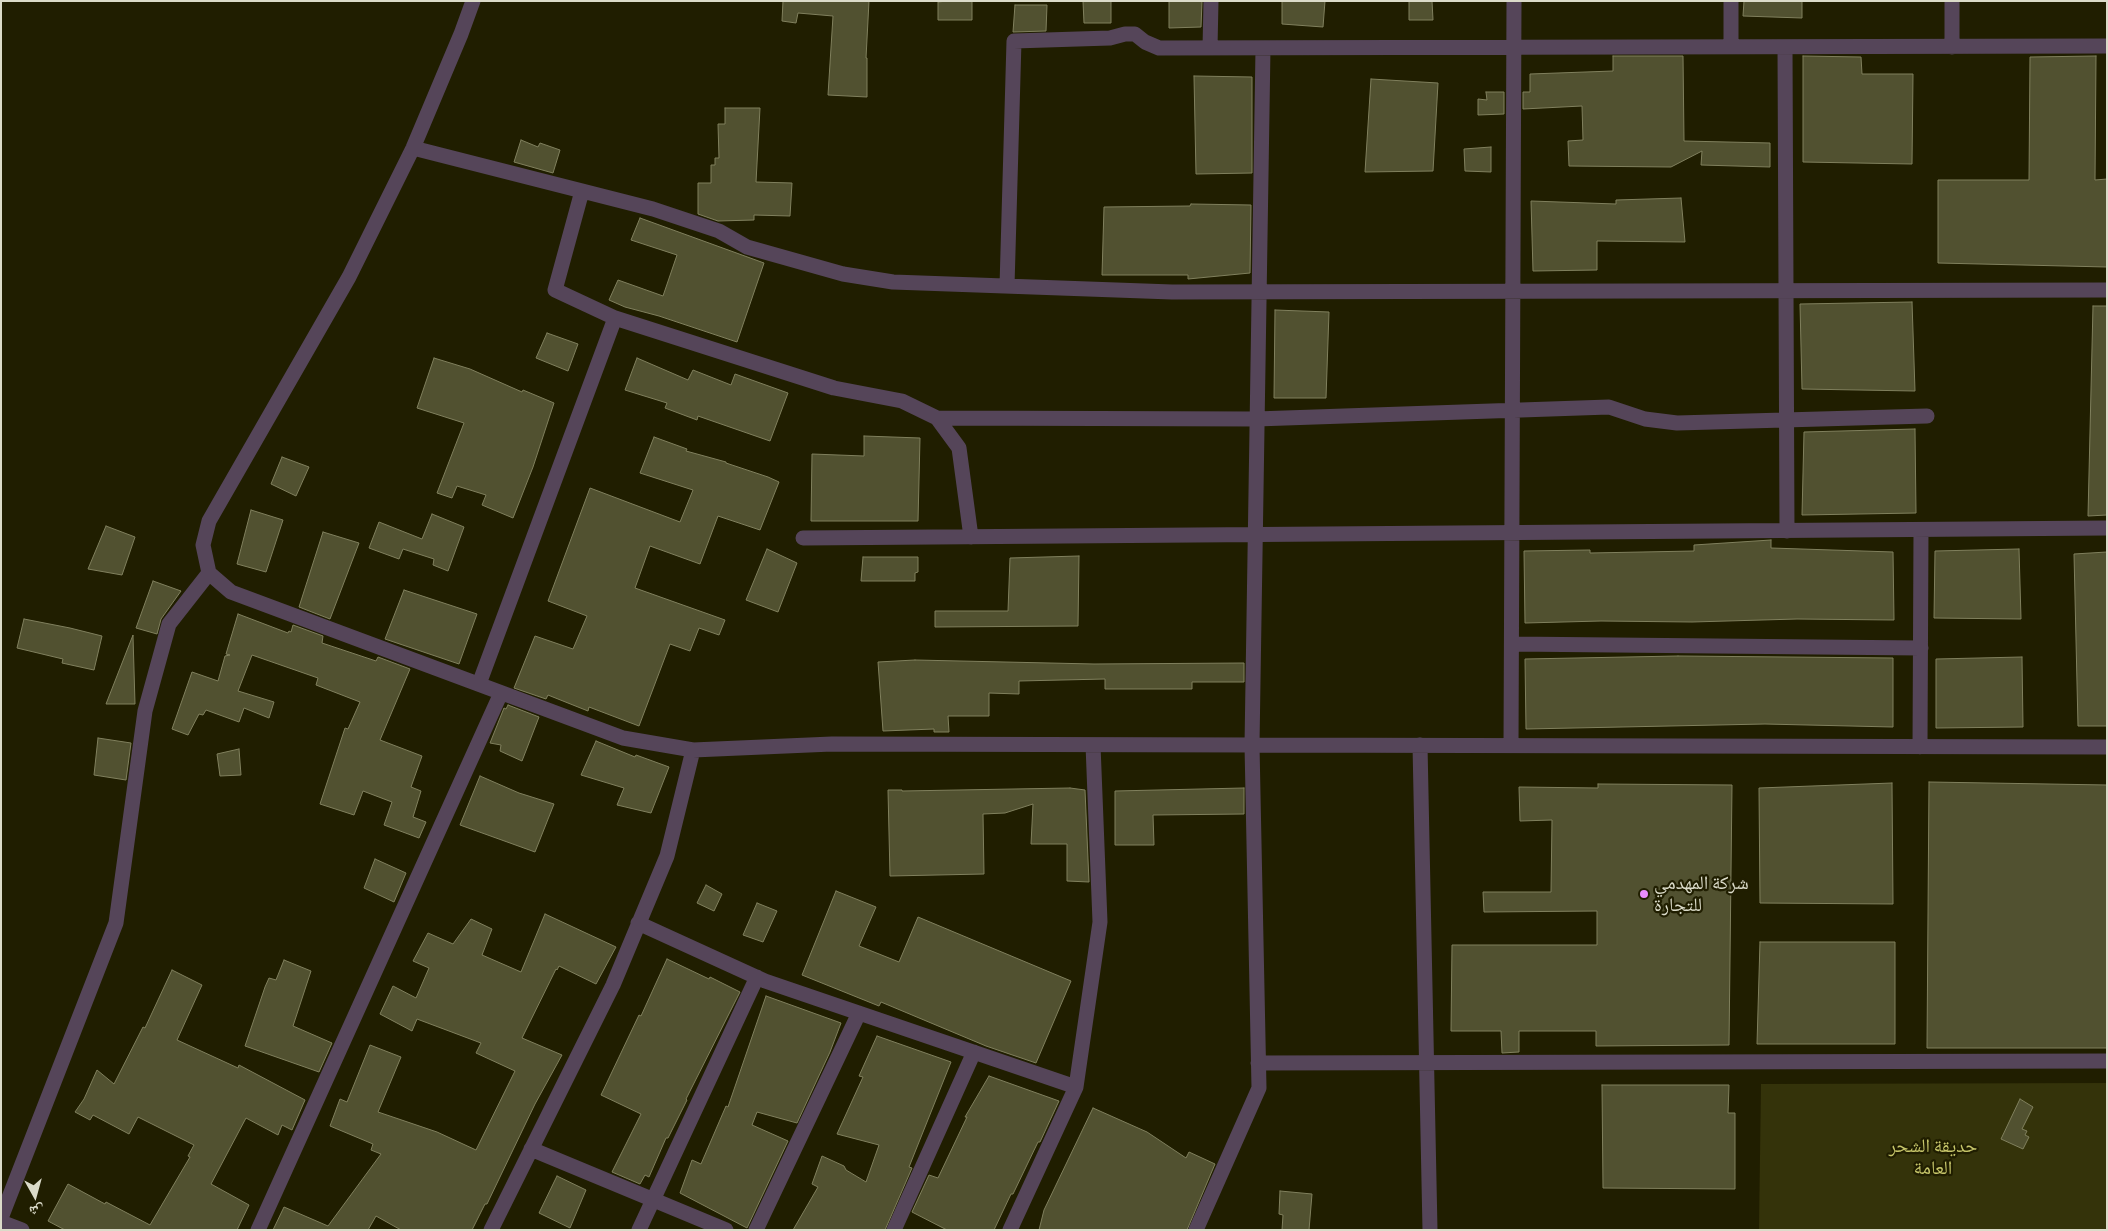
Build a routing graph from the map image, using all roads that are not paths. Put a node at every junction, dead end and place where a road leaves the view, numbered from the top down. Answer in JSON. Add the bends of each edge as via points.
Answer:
{"nodes":[{"id":1,"x":473,"y":1,"type":"edge"},
{"id":2,"x":1211,"y":1,"type":"edge"},
{"id":3,"x":1514,"y":1,"type":"edge"},
{"id":4,"x":1731,"y":1,"type":"edge"},
{"id":5,"x":1952,"y":1,"type":"edge"},
{"id":6,"x":2107,"y":46,"type":"edge"},
{"id":7,"x":1731,"y":47,"type":"junction"},
{"id":8,"x":1785,"y":47,"type":"junction"},
{"id":9,"x":1952,"y":47,"type":"junction"},
{"id":10,"x":1210,"y":48,"type":"junction"},
{"id":11,"x":1263,"y":48,"type":"junction"},
{"id":12,"x":1514,"y":48,"type":"junction"},
{"id":13,"x":413,"y":148,"type":"junction"},
{"id":14,"x":582,"y":191,"type":"junction"},
{"id":15,"x":1007,"y":286,"type":"junction"},
{"id":16,"x":1513,"y":290,"type":"junction"},
{"id":17,"x":1786,"y":290,"type":"junction"},
{"id":18,"x":2107,"y":290,"type":"edge"},
{"id":19,"x":1259,"y":291,"type":"junction"},
{"id":20,"x":615,"y":318,"type":"junction"},
{"id":21,"x":1513,"y":412,"type":"junction"},
{"id":22,"x":1927,"y":416,"type":"dead end"},
{"id":23,"x":937,"y":418,"type":"junction"},
{"id":24,"x":1256,"y":419,"type":"junction"},
{"id":25,"x":1786,"y":421,"type":"junction"},
{"id":26,"x":2107,"y":528,"type":"edge"},
{"id":27,"x":1921,"y":530,"type":"junction"},
{"id":28,"x":1787,"y":531,"type":"junction"},
{"id":29,"x":1512,"y":533,"type":"junction"},
{"id":30,"x":1254,"y":535,"type":"junction"},
{"id":31,"x":971,"y":537,"type":"junction"},
{"id":32,"x":803,"y":538,"type":"dead end"},
{"id":33,"x":209,"y":573,"type":"junction"},
{"id":34,"x":1512,"y":644,"type":"junction"},
{"id":35,"x":1921,"y":648,"type":"junction"},
{"id":36,"x":479,"y":684,"type":"junction"},
{"id":37,"x":501,"y":692,"type":"junction"},
{"id":38,"x":1093,"y":744,"type":"junction"},
{"id":39,"x":1252,"y":745,"type":"junction"},
{"id":40,"x":1420,"y":745,"type":"junction"},
{"id":41,"x":1512,"y":746,"type":"junction"},
{"id":42,"x":1920,"y":747,"type":"junction"},
{"id":43,"x":2107,"y":747,"type":"edge"},
{"id":44,"x":693,"y":750,"type":"junction"},
{"id":45,"x":638,"y":923,"type":"junction"},
{"id":46,"x":758,"y":977,"type":"junction"},
{"id":47,"x":859,"y":1013,"type":"junction"},
{"id":48,"x":974,"y":1052,"type":"junction"},
{"id":49,"x":1426,"y":1061,"type":"junction"},
{"id":50,"x":2107,"y":1061,"type":"edge"},
{"id":51,"x":1258,"y":1063,"type":"junction"},
{"id":52,"x":1076,"y":1087,"type":"junction"},
{"id":53,"x":531,"y":1149,"type":"junction"},
{"id":54,"x":653,"y":1200,"type":"junction"},
{"id":55,"x":1,"y":1218,"type":"edge"},
{"id":56,"x":1,"y":1222,"type":"edge"},
{"id":57,"x":22,"y":1230,"type":"edge"},
{"id":58,"x":258,"y":1230,"type":"edge"},
{"id":59,"x":491,"y":1230,"type":"edge"},
{"id":60,"x":639,"y":1230,"type":"edge"},
{"id":61,"x":726,"y":1230,"type":"edge"},
{"id":62,"x":756,"y":1230,"type":"edge"},
{"id":63,"x":894,"y":1230,"type":"edge"},
{"id":64,"x":1010,"y":1230,"type":"edge"},
{"id":65,"x":1196,"y":1230,"type":"edge"},
{"id":66,"x":1430,"y":1230,"type":"edge"}],
"edges":[{"from":1,"to":13,"type":"street"},
{"from":2,"to":10,"type":"street"},
{"from":3,"to":12,"type":"street"},
{"from":4,"to":7,"type":"street"},
{"from":5,"to":9,"type":"street"},
{"from":6,"to":9,"type":"street"},
{"from":7,"to":8,"type":"street"},
{"from":7,"to":12,"type":"street"},
{"from":8,"to":9,"type":"street"},
{"from":8,"to":17,"type":"street"},
{"from":10,"to":11,"type":"street"},
{"from":10,"to":15,"type":"street","via":[[1159,48],[1135,34],[1110,38],[1014,41]]},
{"from":11,"to":12,"type":"street"},
{"from":11,"to":19,"type":"street"},
{"from":12,"to":16,"type":"street"},
{"from":13,"to":14,"type":"street"},
{"from":13,"to":33,"type":"street","via":[[349,277],[209,522],[203,545]]},
{"from":14,"to":15,"type":"street","via":[[653,209],[719,231],[747,247],[843,274],[893,282]]},
{"from":14,"to":20,"type":"street","via":[[554,290]]},
{"from":15,"to":19,"type":"street","via":[[1172,292]]},
{"from":16,"to":17,"type":"street"},
{"from":16,"to":19,"type":"street"},
{"from":16,"to":21,"type":"street"},
{"from":17,"to":18,"type":"street"},
{"from":17,"to":25,"type":"street"},
{"from":19,"to":24,"type":"street"},
{"from":20,"to":23,"type":"street","via":[[834,388],[902,401]]},
{"from":20,"to":36,"type":"street"},
{"from":21,"to":24,"type":"street"},
{"from":21,"to":25,"type":"street","via":[[1609,407],[1646,419],[1677,423]]},
{"from":21,"to":29,"type":"street"},
{"from":22,"to":25,"type":"street"},
{"from":23,"to":24,"type":"street"},
{"from":23,"to":31,"type":"street","via":[[959,448]]},
{"from":24,"to":30,"type":"street"},
{"from":25,"to":28,"type":"street"},
{"from":26,"to":27,"type":"street"},
{"from":27,"to":28,"type":"street"},
{"from":27,"to":35,"type":"street"},
{"from":28,"to":29,"type":"street"},
{"from":29,"to":30,"type":"street"},
{"from":29,"to":34,"type":"street"},
{"from":30,"to":31,"type":"street"},
{"from":30,"to":39,"type":"street"},
{"from":31,"to":32,"type":"street"},
{"from":33,"to":36,"type":"street","via":[[231,592]]},
{"from":33,"to":55,"type":"street","via":[[169,624],[144,711],[116,924]]},
{"from":34,"to":35,"type":"street"},
{"from":34,"to":41,"type":"street"},
{"from":35,"to":42,"type":"street"},
{"from":36,"to":37,"type":"street"},
{"from":37,"to":44,"type":"street","via":[[623,738]]},
{"from":37,"to":58,"type":"street"},
{"from":38,"to":39,"type":"street"},
{"from":38,"to":44,"type":"street","via":[[832,744]]},
{"from":38,"to":52,"type":"street","via":[[1100,922]]},
{"from":39,"to":40,"type":"street"},
{"from":39,"to":51,"type":"street"},
{"from":40,"to":41,"type":"street"},
{"from":40,"to":49,"type":"street"},
{"from":41,"to":42,"type":"street"},
{"from":42,"to":43,"type":"street"},
{"from":44,"to":45,"type":"street","via":[[667,856]]},
{"from":45,"to":46,"type":"street"},
{"from":45,"to":53,"type":"street","via":[[613,985]]},
{"from":46,"to":47,"type":"street"},
{"from":46,"to":54,"type":"street"},
{"from":47,"to":48,"type":"street"},
{"from":47,"to":62,"type":"street"},
{"from":48,"to":52,"type":"street"},
{"from":48,"to":63,"type":"street"},
{"from":49,"to":50,"type":"street"},
{"from":49,"to":51,"type":"street"},
{"from":49,"to":66,"type":"street"},
{"from":51,"to":65,"type":"street","via":[[1258,1088]]},
{"from":52,"to":64,"type":"street"},
{"from":53,"to":54,"type":"street"},
{"from":53,"to":59,"type":"street"},
{"from":54,"to":60,"type":"street"},
{"from":54,"to":61,"type":"street"},
{"from":56,"to":57,"type":"street"}]}
